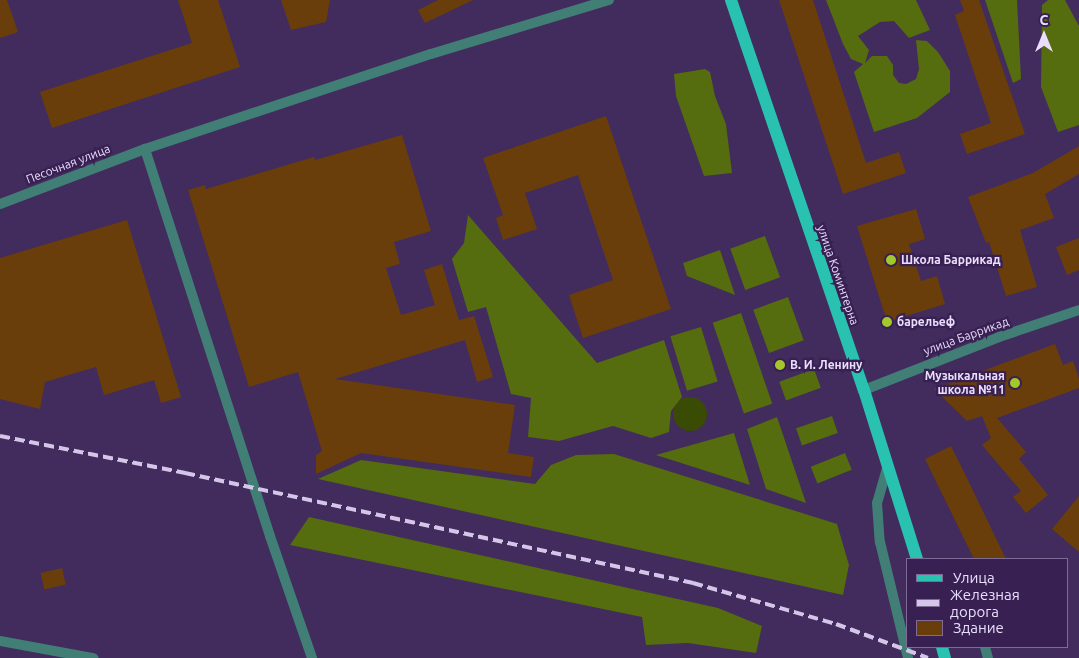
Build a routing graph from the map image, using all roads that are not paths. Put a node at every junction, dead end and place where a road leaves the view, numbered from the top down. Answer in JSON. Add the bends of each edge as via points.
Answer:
{"nodes":[{"id":1,"x":608,"y":0,"type":"edge"},
{"id":2,"x":731,"y":0,"type":"edge"},
{"id":3,"x":145,"y":149,"type":"junction"},
{"id":4,"x":0,"y":204,"type":"edge"},
{"id":5,"x":1079,"y":310,"type":"edge"},
{"id":6,"x":864,"y":390,"type":"junction"},
{"id":7,"x":888,"y":465,"type":"junction"},
{"id":8,"x":918,"y":558,"type":"edge"},
{"id":9,"x":0,"y":642,"type":"edge"},
{"id":10,"x":93,"y":658,"type":"edge"},
{"id":11,"x":312,"y":658,"type":"edge"},
{"id":12,"x":908,"y":658,"type":"edge"}],
"edges":[{"from":1,"to":3,"type":"street","name":"Песочная улица","via":[[431,54]]},
{"from":2,"to":6,"type":"main road","name":"улица Коминтерна"},
{"from":3,"to":4,"type":"street","name":"Песочная улица"},
{"from":3,"to":11,"type":"street"},
{"from":5,"to":6,"type":"street","name":"улица Баррикад","via":[[999,337]]},
{"from":6,"to":7,"type":"main road","name":"улица Коминтерна"},
{"from":7,"to":8,"type":"main road","name":"улица Коминтерна"},
{"from":7,"to":12,"type":"street","via":[[878,503],[880,542]]},
{"from":9,"to":10,"type":"street"}]}
